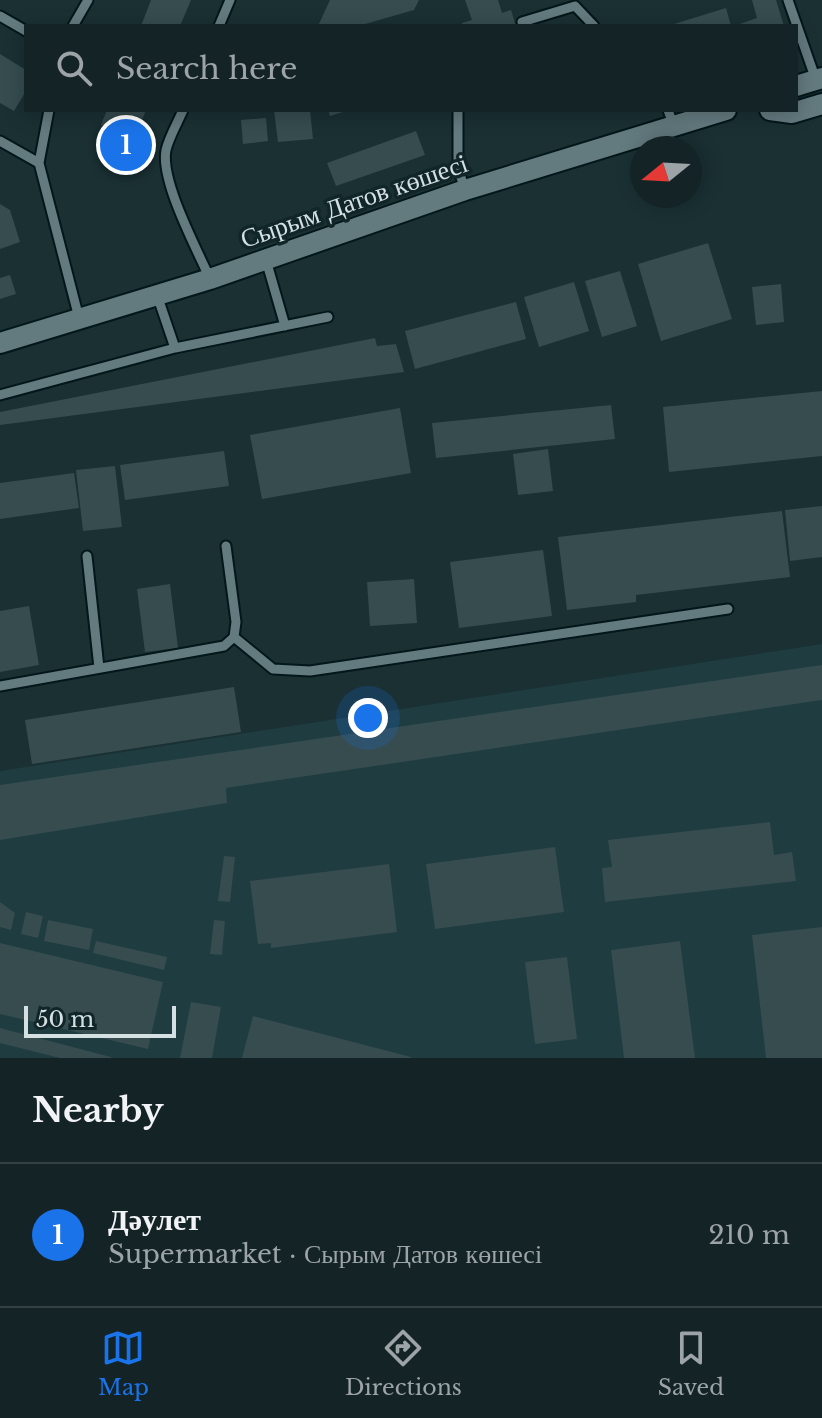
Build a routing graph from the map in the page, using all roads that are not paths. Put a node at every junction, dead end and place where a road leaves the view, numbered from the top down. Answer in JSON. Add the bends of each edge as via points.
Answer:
{"nodes":[{"id":1,"x":88,"y":0,"type":"edge"},
{"id":2,"x":230,"y":0,"type":"edge"},
{"id":3,"x":788,"y":0,"type":"edge"},
{"id":4,"x":0,"y":16,"type":"edge"},
{"id":5,"x":522,"y":22,"type":"dead end"},
{"id":6,"x":74,"y":24,"type":"edge"},
{"id":7,"x":220,"y":24,"type":"edge"},
{"id":8,"x":592,"y":24,"type":"edge"},
{"id":9,"x":797,"y":24,"type":"edge"},
{"id":10,"x":798,"y":25,"type":"edge"},
{"id":11,"x":24,"y":30,"type":"edge"},
{"id":12,"x":819,"y":79,"type":"edge"},
{"id":13,"x":798,"y":85,"type":"edge"},
{"id":14,"x":822,"y":104,"type":"edge"},
{"id":15,"x":798,"y":111,"type":"edge"},
{"id":16,"x":49,"y":112,"type":"edge"},
{"id":17,"x":182,"y":112,"type":"edge"},
{"id":18,"x":458,"y":112,"type":"edge"},
{"id":19,"x":714,"y":112,"type":"edge"},
{"id":20,"x":671,"y":119,"type":"edge"},
{"id":21,"x":0,"y":141,"type":"edge"},
{"id":22,"x":39,"y":163,"type":"junction"},
{"id":23,"x":465,"y":190,"type":"junction"},
{"id":24,"x":266,"y":259,"type":"junction"},
{"id":25,"x":210,"y":279,"type":"junction"},
{"id":26,"x":157,"y":295,"type":"junction"},
{"id":27,"x":328,"y":317,"type":"dead end"},
{"id":28,"x":79,"y":318,"type":"junction"},
{"id":29,"x":285,"y":326,"type":"junction"},
{"id":30,"x":0,"y":343,"type":"edge"},
{"id":31,"x":175,"y":348,"type":"junction"},
{"id":32,"x":0,"y":395,"type":"edge"},
{"id":33,"x":226,"y":546,"type":"dead end"},
{"id":34,"x":87,"y":556,"type":"dead end"},
{"id":35,"x":728,"y":609,"type":"dead end"},
{"id":36,"x":234,"y":637,"type":"junction"},
{"id":37,"x":99,"y":668,"type":"junction"},
{"id":38,"x":0,"y":686,"type":"edge"}],
"edges":[{"from":1,"to":6,"type":"lane"},
{"from":2,"to":7,"type":"lane"},
{"from":3,"to":9,"type":"lane"},
{"from":4,"to":11,"type":"lane"},
{"from":5,"to":8,"type":"lane","via":[[575,6]]},
{"from":10,"to":12,"type":"lane"},
{"from":12,"to":13,"type":"main road"},
{"from":14,"to":15,"type":"main road"},
{"from":16,"to":22,"type":"lane"},
{"from":17,"to":25,"type":"lane","via":[[166,150],[167,170]]},
{"from":18,"to":23,"type":"lane","via":[[458,169]]},
{"from":19,"to":20,"type":"main road","name":"Сырым Датов көшесі"},
{"from":20,"to":23,"type":"main road","name":"Сырым Датов көшесі"},
{"from":21,"to":22,"type":"lane"},
{"from":22,"to":28,"type":"lane"},
{"from":23,"to":24,"type":"main road","name":"Сырым Датов көшесі"},
{"from":24,"to":25,"type":"main road","name":"Сырым Датов көшесі"},
{"from":24,"to":29,"type":"lane"},
{"from":25,"to":26,"type":"main road","name":"Сырым Датов көшесі"},
{"from":26,"to":28,"type":"main road","name":"Сырым Датов көшесі"},
{"from":26,"to":31,"type":"lane"},
{"from":27,"to":29,"type":"lane"},
{"from":28,"to":30,"type":"main road","name":"Сырым Датов көшесі"},
{"from":29,"to":31,"type":"lane"},
{"from":31,"to":32,"type":"lane"},
{"from":33,"to":36,"type":"lane"},
{"from":34,"to":37,"type":"lane"},
{"from":35,"to":36,"type":"lane","via":[[310,671],[273,669]]},
{"from":36,"to":37,"type":"lane","via":[[224,646]]},
{"from":37,"to":38,"type":"lane"}]}
